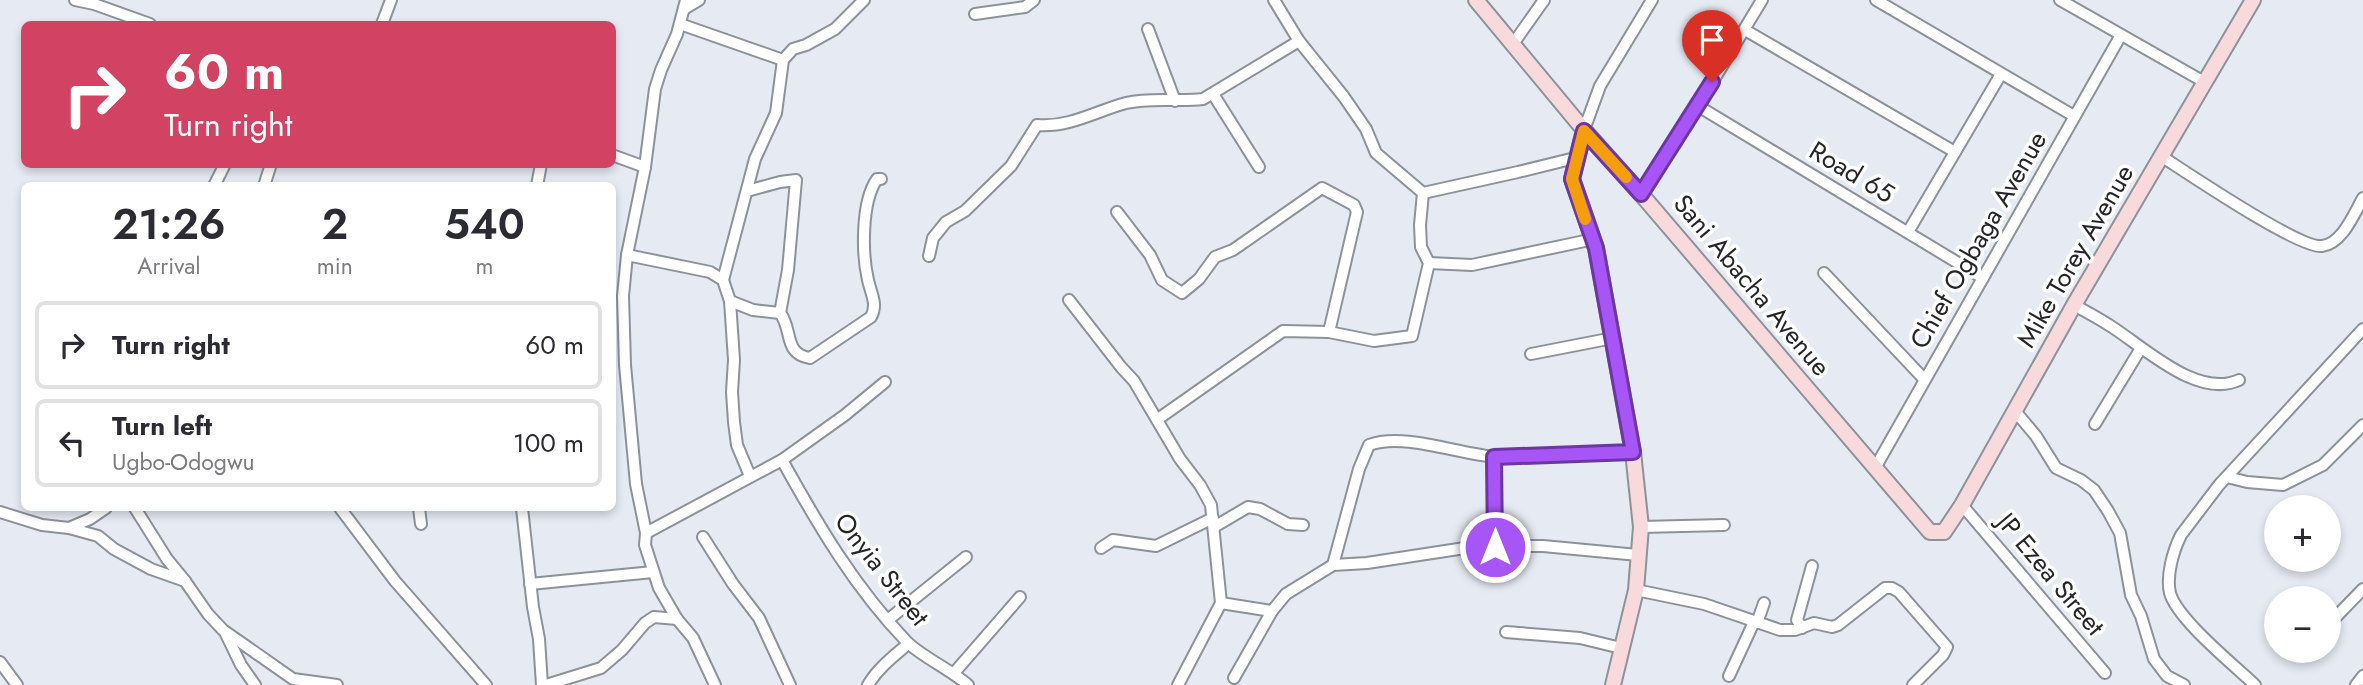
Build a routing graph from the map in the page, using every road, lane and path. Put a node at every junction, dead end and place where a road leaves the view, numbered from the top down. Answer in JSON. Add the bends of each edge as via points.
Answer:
{"nodes":[{"id":1,"x":75,"y":0,"type":"edge"},
{"id":2,"x":391,"y":0,"type":"edge"},
{"id":3,"x":699,"y":0,"type":"edge"},
{"id":4,"x":864,"y":0,"type":"edge"},
{"id":5,"x":1034,"y":0,"type":"edge"},
{"id":6,"x":1274,"y":0,"type":"edge"},
{"id":7,"x":1476,"y":0,"type":"edge"},
{"id":8,"x":1544,"y":0,"type":"edge"},
{"id":9,"x":1652,"y":0,"type":"edge"},
{"id":10,"x":1762,"y":0,"type":"edge"},
{"id":11,"x":1875,"y":0,"type":"edge"},
{"id":12,"x":2060,"y":0,"type":"edge"},
{"id":13,"x":2250,"y":1,"type":"edge"},
{"id":14,"x":685,"y":5,"type":"edge"},
{"id":15,"x":975,"y":14,"type":"dead end"},
{"id":16,"x":142,"y":21,"type":"edge"},
{"id":17,"x":383,"y":21,"type":"edge"},
{"id":18,"x":680,"y":24,"type":"junction"},
{"id":19,"x":1148,"y":30,"type":"dead end"},
{"id":20,"x":1745,"y":30,"type":"junction"},
{"id":21,"x":2121,"y":36,"type":"junction"},
{"id":22,"x":1299,"y":41,"type":"junction"},
{"id":23,"x":1513,"y":44,"type":"junction"},
{"id":24,"x":783,"y":61,"type":"junction"},
{"id":25,"x":2001,"y":74,"type":"junction"},
{"id":26,"x":2206,"y":83,"type":"junction"},
{"id":27,"x":1213,"y":94,"type":"junction"},
{"id":28,"x":1175,"y":101,"type":"junction"},
{"id":29,"x":1698,"y":106,"type":"junction"},
{"id":30,"x":2074,"y":116,"type":"junction"},
{"id":31,"x":1584,"y":131,"type":"junction"},
{"id":32,"x":1955,"y":152,"type":"junction"},
{"id":33,"x":616,"y":156,"type":"edge"},
{"id":34,"x":2161,"y":156,"type":"junction"},
{"id":35,"x":1579,"y":157,"type":"junction"},
{"id":36,"x":645,"y":166,"type":"junction"},
{"id":37,"x":1259,"y":167,"type":"dead end"},
{"id":38,"x":881,"y":179,"type":"dead end"},
{"id":39,"x":747,"y":191,"type":"junction"},
{"id":40,"x":1423,"y":193,"type":"junction"},
{"id":41,"x":1641,"y":194,"type":"junction"},
{"id":42,"x":2363,"y":198,"type":"edge"},
{"id":43,"x":1117,"y":212,"type":"dead end"},
{"id":44,"x":1908,"y":232,"type":"junction"},
{"id":45,"x":1594,"y":239,"type":"junction"},
{"id":46,"x":627,"y":255,"type":"junction"},
{"id":47,"x":929,"y":256,"type":"dead end"},
{"id":48,"x":1429,"y":263,"type":"junction"},
{"id":49,"x":1824,"y":273,"type":"dead end"},
{"id":50,"x":1983,"y":278,"type":"junction"},
{"id":51,"x":723,"y":280,"type":"junction"},
{"id":52,"x":1069,"y":300,"type":"dead end"},
{"id":53,"x":730,"y":301,"type":"junction"},
{"id":54,"x":2074,"y":305,"type":"junction"},
{"id":55,"x":780,"y":313,"type":"junction"},
{"id":56,"x":2363,"y":329,"type":"edge"},
{"id":57,"x":1329,"y":332,"type":"junction"},
{"id":58,"x":1613,"y":338,"type":"junction"},
{"id":59,"x":2141,"y":348,"type":"junction"},
{"id":60,"x":1531,"y":354,"type":"dead end"},
{"id":61,"x":616,"y":364,"type":"edge"},
{"id":62,"x":625,"y":365,"type":"junction"},
{"id":63,"x":1924,"y":379,"type":"junction"},
{"id":64,"x":2239,"y":380,"type":"dead end"},
{"id":65,"x":886,"y":382,"type":"dead end"},
{"id":66,"x":2015,"y":411,"type":"junction"},
{"id":67,"x":1158,"y":419,"type":"junction"},
{"id":68,"x":2095,"y":424,"type":"dead end"},
{"id":69,"x":2363,"y":425,"type":"edge"},
{"id":70,"x":1633,"y":452,"type":"junction"},
{"id":71,"x":1494,"y":457,"type":"junction"},
{"id":72,"x":782,"y":460,"type":"junction"},
{"id":73,"x":1875,"y":468,"type":"junction"},
{"id":74,"x":750,"y":476,"type":"junction"},
{"id":75,"x":2227,"y":477,"type":"junction"},
{"id":76,"x":1962,"y":505,"type":"junction"},
{"id":77,"x":102,"y":511,"type":"edge"},
{"id":78,"x":137,"y":511,"type":"edge"},
{"id":79,"x":342,"y":511,"type":"edge"},
{"id":80,"x":419,"y":511,"type":"edge"},
{"id":81,"x":523,"y":511,"type":"edge"},
{"id":82,"x":0,"y":512,"type":"edge"},
{"id":83,"x":1214,"y":523,"type":"junction"},
{"id":84,"x":421,"y":524,"type":"dead end"},
{"id":85,"x":1303,"y":524,"type":"dead end"},
{"id":86,"x":1724,"y":525,"type":"dead end"},
{"id":87,"x":1641,"y":527,"type":"junction"},
{"id":88,"x":69,"y":528,"type":"junction"},
{"id":89,"x":646,"y":533,"type":"junction"},
{"id":90,"x":1938,"y":534,"type":"joint"},
{"id":91,"x":703,"y":537,"type":"dead end"},
{"id":92,"x":1495,"y":547,"type":"junction"},
{"id":93,"x":1101,"y":548,"type":"dead end"},
{"id":94,"x":1638,"y":555,"type":"junction"},
{"id":95,"x":966,"y":557,"type":"dead end"},
{"id":96,"x":1333,"y":565,"type":"junction"},
{"id":97,"x":1812,"y":566,"type":"dead end"},
{"id":98,"x":653,"y":572,"type":"junction"},
{"id":99,"x":184,"y":581,"type":"junction"},
{"id":100,"x":530,"y":584,"type":"junction"},
{"id":101,"x":2363,"y":589,"type":"edge"},
{"id":102,"x":1636,"y":590,"type":"junction"},
{"id":103,"x":1020,"y":597,"type":"dead end"},
{"id":104,"x":1221,"y":603,"type":"junction"},
{"id":105,"x":1764,"y":603,"type":"dead end"},
{"id":106,"x":1272,"y":611,"type":"junction"},
{"id":107,"x":2341,"y":612,"type":"edge"},
{"id":108,"x":677,"y":619,"type":"junction"},
{"id":109,"x":889,"y":619,"type":"junction"},
{"id":110,"x":1755,"y":622,"type":"junction"},
{"id":111,"x":1802,"y":628,"type":"junction"},
{"id":112,"x":223,"y":630,"type":"junction"},
{"id":113,"x":1506,"y":632,"type":"dead end"},
{"id":114,"x":908,"y":644,"type":"junction"},
{"id":115,"x":249,"y":648,"type":"junction"},
{"id":116,"x":1621,"y":648,"type":"junction"},
{"id":117,"x":0,"y":662,"type":"edge"},
{"id":118,"x":242,"y":665,"type":"junction"},
{"id":119,"x":954,"y":673,"type":"junction"},
{"id":120,"x":2105,"y":673,"type":"dead end"},
{"id":121,"x":1729,"y":676,"type":"dead end"},
{"id":122,"x":2363,"y":676,"type":"edge"},
{"id":123,"x":1234,"y":678,"type":"dead end"},
{"id":124,"x":17,"y":685,"type":"edge"},
{"id":125,"x":255,"y":685,"type":"edge"},
{"id":126,"x":337,"y":685,"type":"edge"},
{"id":127,"x":486,"y":685,"type":"edge"},
{"id":128,"x":544,"y":685,"type":"edge"},
{"id":129,"x":715,"y":685,"type":"edge"},
{"id":130,"x":790,"y":685,"type":"edge"},
{"id":131,"x":869,"y":685,"type":"edge"},
{"id":132,"x":968,"y":685,"type":"edge"},
{"id":133,"x":1178,"y":685,"type":"edge"},
{"id":134,"x":1613,"y":685,"type":"edge"},
{"id":135,"x":1913,"y":685,"type":"edge"},
{"id":136,"x":2184,"y":685,"type":"edge"},
{"id":137,"x":2255,"y":685,"type":"edge"},
{"id":138,"x":2356,"y":685,"type":"edge"}],
"edges":[{"from":1,"to":16,"type":"street"},
{"from":2,"to":17,"type":"street"},
{"from":3,"to":14,"type":"street"},
{"from":4,"to":24,"type":"street","via":[[835,29],[806,46],[793,48]]},
{"from":5,"to":15,"type":"street","via":[[1025,7]]},
{"from":6,"to":22,"type":"street"},
{"from":7,"to":23,"type":"street","name":"Sani Abacha Avenue"},
{"from":8,"to":23,"type":"street"},
{"from":9,"to":31,"type":"street","via":[[1600,86]]},
{"from":10,"to":20,"type":"street"},
{"from":11,"to":25,"type":"street"},
{"from":12,"to":21,"type":"street"},
{"from":13,"to":26,"type":"street","name":"Mike Torey Avenue"},
{"from":14,"to":18,"type":"street"},
{"from":18,"to":24,"type":"street"},
{"from":18,"to":36,"type":"street","via":[[656,89]]},
{"from":19,"to":28,"type":"street"},
{"from":20,"to":29,"type":"street"},
{"from":20,"to":32,"type":"street"},
{"from":21,"to":26,"type":"street"},
{"from":21,"to":30,"type":"street","name":"Chief Ogbaga Avenue"},
{"from":22,"to":27,"type":"street"},
{"from":22,"to":40,"type":"street","via":[[1366,129],[1376,153]]},
{"from":23,"to":31,"type":"street","name":"Sani Abacha Avenue"},
{"from":24,"to":39,"type":"street","via":[[776,113],[755,159]]},
{"from":25,"to":30,"type":"street"},
{"from":25,"to":32,"type":"street"},
{"from":26,"to":34,"type":"street","name":"Mike Torey Avenue"},
{"from":27,"to":28,"type":"street"},
{"from":27,"to":37,"type":"street"},
{"from":28,"to":47,"type":"street","via":[[1128,102],[1055,127],[1037,125],[1011,166],[939,230]]},
{"from":29,"to":41,"type":"street"},
{"from":29,"to":44,"type":"street","name":"Road 65"},
{"from":30,"to":50,"type":"street","name":"Chief Ogbaga Avenue"},
{"from":31,"to":35,"type":"street"},
{"from":31,"to":41,"type":"street","name":"Sani Abacha Avenue"},
{"from":32,"to":44,"type":"street"},
{"from":33,"to":36,"type":"street"},
{"from":34,"to":42,"type":"street","via":[[2265,222],[2313,245],[2338,238]]},
{"from":34,"to":54,"type":"street","name":"Mike Torey Avenue"},
{"from":35,"to":40,"type":"street"},
{"from":35,"to":45,"type":"street","via":[[1572,179]]},
{"from":36,"to":46,"type":"street"},
{"from":38,"to":55,"type":"street","via":[[874,183],[864,231],[875,306],[871,317],[810,358],[792,348]]},
{"from":39,"to":51,"type":"street"},
{"from":39,"to":55,"type":"street","via":[[796,180]]},
{"from":40,"to":48,"type":"street","via":[[1420,247]]},
{"from":41,"to":73,"type":"street","name":"Sani Abacha Avenue"},
{"from":43,"to":57,"type":"street","via":[[1163,280],[1182,293],[1215,257],[1233,250],[1322,188],[1354,205],[1357,212]]},
{"from":44,"to":50,"type":"street","name":"Road 65"},
{"from":45,"to":48,"type":"street","via":[[1472,265]]},
{"from":45,"to":58,"type":"street"},
{"from":46,"to":51,"type":"street","via":[[710,272]]},
{"from":46,"to":62,"type":"street"},
{"from":48,"to":57,"type":"street","via":[[1412,336],[1374,341]]},
{"from":49,"to":63,"type":"street"},
{"from":50,"to":63,"type":"street","name":"Chief Ogbaga Avenue"},
{"from":51,"to":53,"type":"street"},
{"from":52,"to":67,"type":"street"},
{"from":53,"to":55,"type":"street"},
{"from":53,"to":74,"type":"street","via":[[734,422],[737,446]]},
{"from":54,"to":59,"type":"street"},
{"from":54,"to":66,"type":"street","name":"Mike Torey Avenue"},
{"from":56,"to":75,"type":"street"},
{"from":57,"to":67,"type":"street","via":[[1283,331]]},
{"from":58,"to":60,"type":"street"},
{"from":58,"to":70,"type":"street"},
{"from":59,"to":64,"type":"street","via":[[2205,381],[2228,385]]},
{"from":59,"to":68,"type":"street"},
{"from":61,"to":62,"type":"street"},
{"from":62,"to":89,"type":"street","via":[[636,484]]},
{"from":63,"to":73,"type":"street","name":"Chief Ogbaga Avenue"},
{"from":65,"to":72,"type":"street"},
{"from":66,"to":76,"type":"street","name":"Mike Torey Avenue"},
{"from":66,"to":136,"type":"street","via":[[2056,468],[2094,490],[2108,511],[2120,533],[2131,595],[2154,659],[2167,676]]},
{"from":67,"to":83,"type":"street","via":[[1206,495]]},
{"from":69,"to":75,"type":"street","via":[[2323,465],[2283,485]]},
{"from":70,"to":71,"type":"street"},
{"from":70,"to":87,"type":"street"},
{"from":71,"to":92,"type":"street"},
{"from":71,"to":96,"type":"street","via":[[1415,443],[1380,441],[1369,445]]},
{"from":72,"to":74,"type":"street"},
{"from":72,"to":109,"type":"street","name":"Onyia Street","via":[[831,547]]},
{"from":73,"to":90,"type":"street","name":"Sani Abacha Avenue","via":[[1930,532]]},
{"from":74,"to":89,"type":"street"},
{"from":75,"to":137,"type":"street","via":[[2176,544],[2170,595],[2186,618]]},
{"from":76,"to":90,"type":"street","name":"Mike Torey Avenue"},
{"from":76,"to":120,"type":"street","name":"JP Ezea Street"},
{"from":77,"to":88,"type":"street"},
{"from":78,"to":99,"type":"street"},
{"from":79,"to":127,"type":"street","via":[[395,581]]},
{"from":80,"to":84,"type":"street"},
{"from":81,"to":100,"type":"street"},
{"from":82,"to":88,"type":"street"},
{"from":83,"to":85,"type":"street","via":[[1248,507],[1288,524]]},
{"from":83,"to":93,"type":"street","via":[[1156,546],[1113,540]]},
{"from":83,"to":104,"type":"street"},
{"from":86,"to":87,"type":"street"},
{"from":87,"to":94,"type":"street"},
{"from":88,"to":99,"type":"street","via":[[98,537],[151,569]]},
{"from":89,"to":98,"type":"street"},
{"from":91,"to":130,"type":"street","via":[[759,618]]},
{"from":92,"to":94,"type":"street","via":[[1543,546]]},
{"from":92,"to":96,"type":"street"},
{"from":94,"to":102,"type":"street"},
{"from":95,"to":109,"type":"street"},
{"from":96,"to":106,"type":"street","via":[[1286,594]]},
{"from":97,"to":111,"type":"street","via":[[1797,620]]},
{"from":98,"to":100,"type":"street"},
{"from":98,"to":108,"type":"street"},
{"from":99,"to":112,"type":"street"},
{"from":100,"to":128,"type":"street"},
{"from":101,"to":107,"type":"street"},
{"from":102,"to":110,"type":"street","via":[[1704,604]]},
{"from":102,"to":116,"type":"street"},
{"from":103,"to":119,"type":"street"},
{"from":104,"to":106,"type":"street"},
{"from":104,"to":133,"type":"street"},
{"from":105,"to":110,"type":"street"},
{"from":106,"to":123,"type":"street"},
{"from":108,"to":128,"type":"street","via":[[654,617],[601,668]]},
{"from":108,"to":129,"type":"street","via":[[693,638]]},
{"from":109,"to":114,"type":"street","name":"Onyia Street"},
{"from":110,"to":111,"type":"street","via":[[1780,630]]},
{"from":110,"to":121,"type":"street"},
{"from":111,"to":135,"type":"street","via":[[1814,623],[1832,628],[1892,588],[1947,647]]},
{"from":112,"to":115,"type":"street"},
{"from":112,"to":118,"type":"street"},
{"from":113,"to":116,"type":"street","via":[[1580,638]]},
{"from":114,"to":119,"type":"street","name":"Onyia Street"},
{"from":114,"to":131,"type":"street"},
{"from":115,"to":118,"type":"street"},
{"from":115,"to":126,"type":"street","via":[[293,679]]},
{"from":116,"to":134,"type":"street"},
{"from":117,"to":124,"type":"street"},
{"from":118,"to":125,"type":"street"},
{"from":119,"to":132,"type":"street","name":"Onyia Street"},
{"from":122,"to":138,"type":"street"}]}
